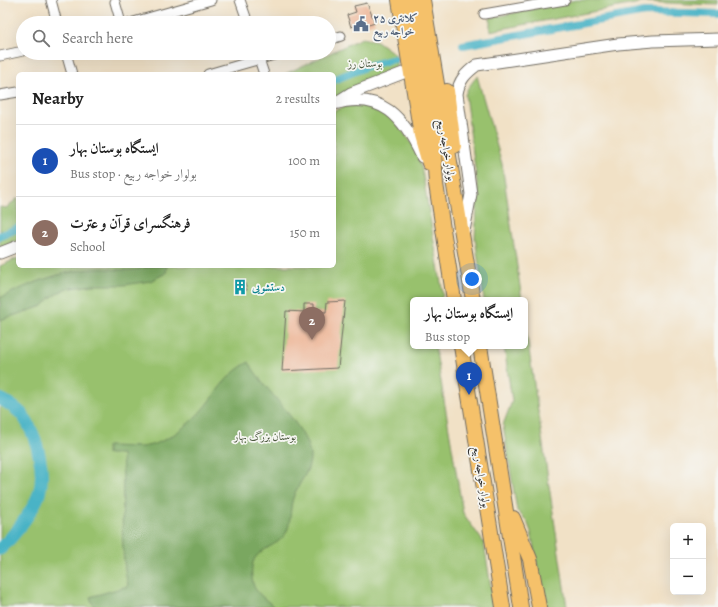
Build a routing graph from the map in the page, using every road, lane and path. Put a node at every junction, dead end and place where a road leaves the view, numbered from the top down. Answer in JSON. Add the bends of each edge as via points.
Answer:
{"nodes":[{"id":1,"x":51,"y":0,"type":"edge"},
{"id":2,"x":211,"y":0,"type":"edge"},
{"id":3,"x":240,"y":0,"type":"edge"},
{"id":4,"x":399,"y":0,"type":"edge"},
{"id":5,"x":411,"y":0,"type":"edge"},
{"id":6,"x":423,"y":0,"type":"edge"},
{"id":7,"x":432,"y":0,"type":"edge"},
{"id":8,"x":565,"y":0,"type":"edge"},
{"id":9,"x":115,"y":2,"type":"dead end"},
{"id":10,"x":186,"y":3,"type":"edge"},
{"id":11,"x":484,"y":14,"type":"dead end"},
{"id":12,"x":55,"y":16,"type":"edge"},
{"id":13,"x":119,"y":16,"type":"edge"},
{"id":14,"x":150,"y":16,"type":"edge"},
{"id":15,"x":246,"y":16,"type":"edge"},
{"id":16,"x":341,"y":36,"type":"dead end"},
{"id":17,"x":336,"y":38,"type":"edge"},
{"id":18,"x":718,"y":39,"type":"edge"},
{"id":19,"x":16,"y":53,"type":"edge"},
{"id":20,"x":0,"y":56,"type":"edge"},
{"id":21,"x":68,"y":60,"type":"edge"},
{"id":22,"x":247,"y":60,"type":"edge"},
{"id":23,"x":259,"y":60,"type":"edge"},
{"id":24,"x":411,"y":70,"type":"junction"},
{"id":25,"x":71,"y":72,"type":"edge"},
{"id":26,"x":214,"y":72,"type":"edge"},
{"id":27,"x":263,"y":72,"type":"edge"},
{"id":28,"x":16,"y":92,"type":"edge"},
{"id":29,"x":0,"y":95,"type":"edge"},
{"id":30,"x":336,"y":103,"type":"edge"},
{"id":31,"x":336,"y":104,"type":"edge"},
{"id":32,"x":436,"y":184,"type":"junction"},
{"id":33,"x":458,"y":206,"type":"junction"},
{"id":34,"x":463,"y":236,"type":"junction"},
{"id":35,"x":16,"y":247,"type":"edge"},
{"id":36,"x":0,"y":253,"type":"edge"},
{"id":37,"x":454,"y":297,"type":"edge"},
{"id":38,"x":473,"y":297,"type":"edge"},
{"id":39,"x":461,"y":349,"type":"edge"},
{"id":40,"x":480,"y":349,"type":"edge"},
{"id":41,"x":504,"y":497,"type":"junction"},
{"id":42,"x":503,"y":607,"type":"edge"},
{"id":43,"x":521,"y":607,"type":"edge"},
{"id":44,"x":539,"y":607,"type":"edge"}],
"edges":[{"from":1,"to":12,"type":"street"},
{"from":2,"to":10,"type":"street"},
{"from":3,"to":15,"type":"street"},
{"from":4,"to":24,"type":"main road"},
{"from":5,"to":32,"type":"main road","name":"بولوار خواجه ربیع","via":[[433,135]]},
{"from":6,"to":33,"type":"main road","name":"بولوار خواجه ربیع"},
{"from":7,"to":33,"type":"main road","via":[[453,125]]},
{"from":8,"to":11,"type":"street"},
{"from":9,"to":13,"type":"street"},
{"from":10,"to":14,"type":"street"},
{"from":16,"to":17,"type":"street"},
{"from":18,"to":34,"type":"street","via":[[618,44],[477,65],[470,70],[459,82],[457,94],[471,194]]},
{"from":19,"to":20,"type":"street"},
{"from":21,"to":25,"type":"street"},
{"from":22,"to":26,"type":"street"},
{"from":23,"to":27,"type":"street"},
{"from":24,"to":30,"type":"street","via":[[351,93]]},
{"from":24,"to":32,"type":"main road","via":[[421,135]]},
{"from":28,"to":29,"type":"street"},
{"from":31,"to":32,"type":"street","via":[[366,101],[395,114],[410,132]]},
{"from":32,"to":37,"type":"main road","name":"بولوار خواجه ربیع"},
{"from":33,"to":34,"type":"main road","name":"بولوار خواجه ربیع"},
{"from":34,"to":38,"type":"main road","name":"بولوار خواجه ربیع"},
{"from":35,"to":36,"type":"street"},
{"from":39,"to":42,"type":"main road","name":"بولوار خواجه ربیع"},
{"from":40,"to":41,"type":"main road","name":"بولوار خواجه ربیع"},
{"from":41,"to":43,"type":"main road","name":"بولوار خواجه ربیع"},
{"from":41,"to":44,"type":"main road","via":[[530,559]]}]}
